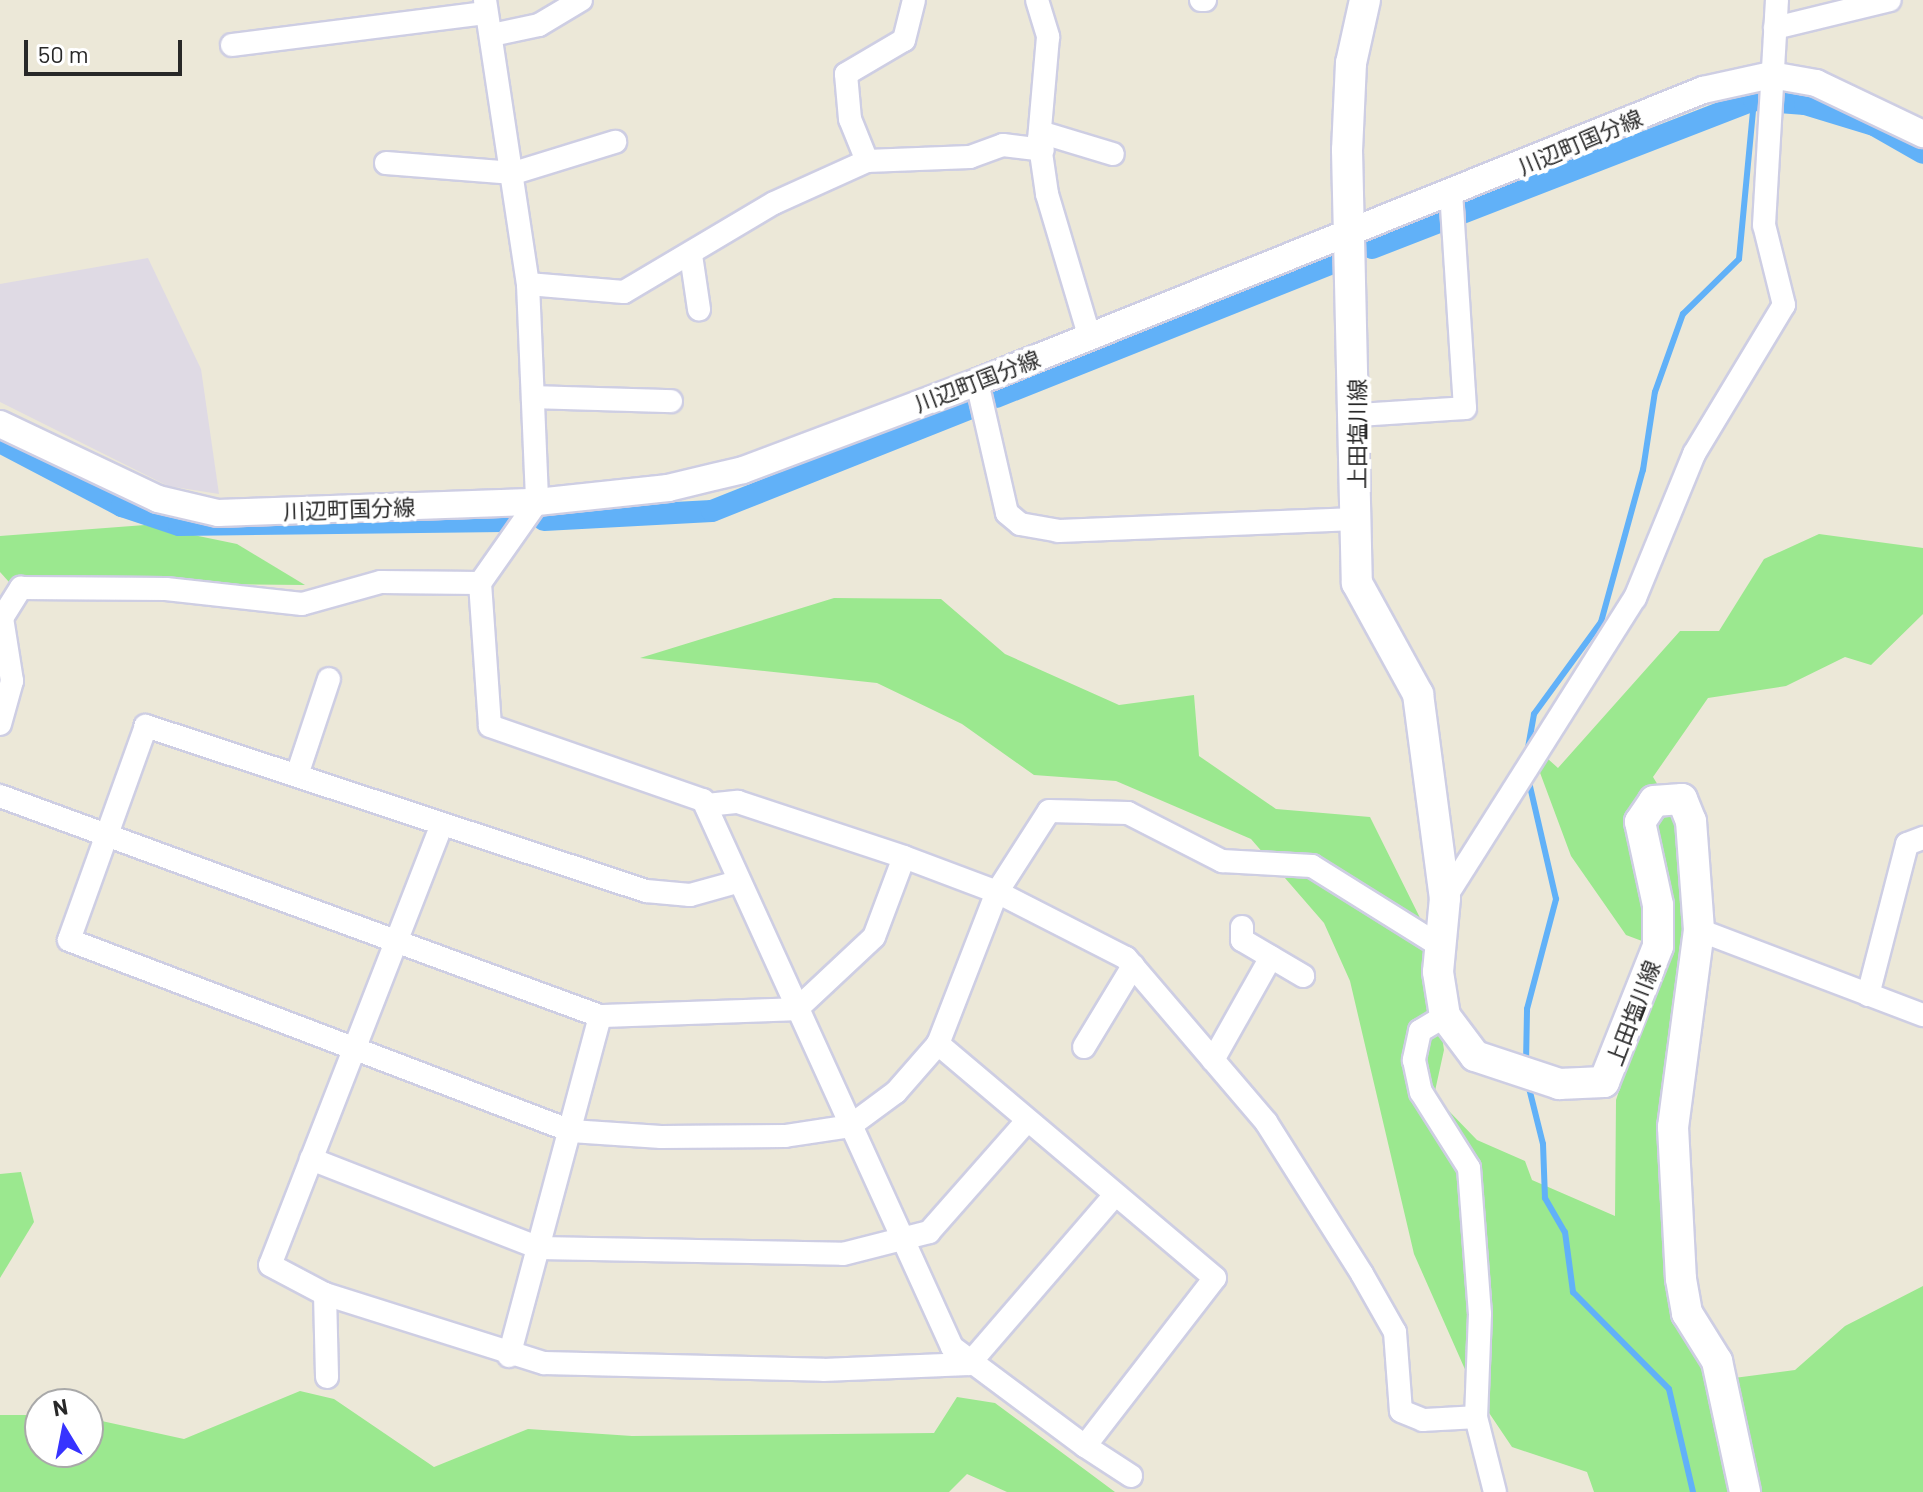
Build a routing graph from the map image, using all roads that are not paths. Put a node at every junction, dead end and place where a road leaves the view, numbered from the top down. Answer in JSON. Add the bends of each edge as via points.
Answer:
{"nodes":[{"id":1,"x":581,"y":0,"type":"edge"},
{"id":2,"x":914,"y":0,"type":"edge"},
{"id":3,"x":1037,"y":0,"type":"edge"},
{"id":4,"x":1365,"y":0,"type":"edge"},
{"id":5,"x":1777,"y":0,"type":"edge"},
{"id":6,"x":1890,"y":0,"type":"edge"},
{"id":7,"x":486,"y":6,"type":"edge"},
{"id":8,"x":1775,"y":28,"type":"junction"},
{"id":9,"x":492,"y":35,"type":"junction"},
{"id":10,"x":232,"y":45,"type":"dead end"},
{"id":11,"x":1770,"y":92,"type":"junction"},
{"id":12,"x":1923,"y":134,"type":"edge"},
{"id":13,"x":1041,"y":141,"type":"junction"},
{"id":14,"x":615,"y":142,"type":"dead end"},
{"id":15,"x":1113,"y":154,"type":"dead end"},
{"id":16,"x":867,"y":161,"type":"junction"},
{"id":17,"x":386,"y":163,"type":"dead end"},
{"id":18,"x":514,"y":173,"type":"junction"},
{"id":19,"x":1451,"y":194,"type":"junction"},
{"id":20,"x":1352,"y":234,"type":"junction"},
{"id":21,"x":691,"y":255,"type":"junction"},
{"id":22,"x":528,"y":284,"type":"junction"},
{"id":23,"x":699,"y":309,"type":"dead end"},
{"id":24,"x":1090,"y":338,"type":"junction"},
{"id":25,"x":977,"y":382,"type":"junction"},
{"id":26,"x":533,"y":397,"type":"junction"},
{"id":27,"x":671,"y":401,"type":"dead end"},
{"id":28,"x":1358,"y":415,"type":"junction"},
{"id":29,"x":0,"y":424,"type":"edge"},
{"id":30,"x":537,"y":502,"type":"junction"},
{"id":31,"x":1357,"y":519,"type":"junction"},
{"id":32,"x":480,"y":583,"type":"junction"},
{"id":33,"x":329,"y":679,"type":"dead end"},
{"id":34,"x":0,"y":724,"type":"edge"},
{"id":35,"x":297,"y":775,"type":"junction"},
{"id":36,"x":0,"y":796,"type":"edge"},
{"id":37,"x":707,"y":805,"type":"junction"},
{"id":38,"x":442,"y":824,"type":"junction"},
{"id":39,"x":108,"y":834,"type":"junction"},
{"id":40,"x":1923,"y":838,"type":"edge"},
{"id":41,"x":904,"y":857,"type":"junction"},
{"id":42,"x":737,"y":882,"type":"junction"},
{"id":43,"x":997,"y":892,"type":"junction"},
{"id":44,"x":1445,"y":898,"type":"junction"},
{"id":45,"x":1242,"y":927,"type":"dead end"},
{"id":46,"x":1699,"y":930,"type":"junction"},
{"id":47,"x":396,"y":941,"type":"junction"},
{"id":48,"x":1440,"y":946,"type":"junction"},
{"id":49,"x":1271,"y":957,"type":"junction"},
{"id":50,"x":1133,"y":966,"type":"junction"},
{"id":51,"x":1303,"y":976,"type":"dead end"},
{"id":52,"x":1868,"y":995,"type":"junction"},
{"id":53,"x":797,"y":1009,"type":"junction"},
{"id":54,"x":1923,"y":1015,"type":"edge"},
{"id":55,"x":600,"y":1016,"type":"junction"},
{"id":56,"x":1445,"y":1016,"type":"junction"},
{"id":57,"x":938,"y":1044,"type":"junction"},
{"id":58,"x":1084,"y":1047,"type":"dead end"},
{"id":59,"x":354,"y":1051,"type":"junction"},
{"id":60,"x":1213,"y":1060,"type":"junction"},
{"id":61,"x":1027,"y":1121,"type":"junction"},
{"id":62,"x":850,"y":1126,"type":"junction"},
{"id":63,"x":571,"y":1131,"type":"junction"},
{"id":64,"x":311,"y":1159,"type":"junction"},
{"id":65,"x":1115,"y":1195,"type":"junction"},
{"id":66,"x":901,"y":1241,"type":"junction"},
{"id":67,"x":539,"y":1248,"type":"junction"},
{"id":68,"x":325,"y":1294,"type":"junction"},
{"id":69,"x":509,"y":1356,"type":"junction"},
{"id":70,"x":969,"y":1364,"type":"junction"},
{"id":71,"x":327,"y":1377,"type":"dead end"},
{"id":72,"x":1476,"y":1417,"type":"junction"},
{"id":73,"x":1085,"y":1446,"type":"junction"},
{"id":74,"x":1131,"y":1476,"type":"dead end"},
{"id":75,"x":1495,"y":1492,"type":"edge"},
{"id":76,"x":1745,"y":1492,"type":"edge"}],
"edges":[{"from":1,"to":9,"type":"street","via":[[539,25]]},
{"from":2,"to":16,"type":"street","via":[[904,40],[846,74],[850,119]]},
{"from":3,"to":13,"type":"street","via":[[1048,37]]},
{"from":4,"to":20,"type":"main road","name":"上田塩川線","via":[[1351,77]]},
{"from":5,"to":8,"type":"street"},
{"from":6,"to":8,"type":"street"},
{"from":7,"to":9,"type":"street"},
{"from":7,"to":10,"type":"street"},
{"from":8,"to":11,"type":"street"},
{"from":9,"to":18,"type":"street"},
{"from":11,"to":12,"type":"street","name":"川辺町国分線","via":[[1816,83]]},
{"from":11,"to":19,"type":"street","name":"川辺町国分線","via":[[1703,90]]},
{"from":11,"to":44,"type":"street","via":[[1764,225],[1784,305],[1694,454],[1635,598],[1531,770]]},
{"from":13,"to":15,"type":"street"},
{"from":13,"to":16,"type":"street","via":[[1003,145],[970,157]]},
{"from":13,"to":24,"type":"street","via":[[1047,194]]},
{"from":14,"to":18,"type":"street"},
{"from":16,"to":21,"type":"street","via":[[774,203]]},
{"from":17,"to":18,"type":"street"},
{"from":18,"to":22,"type":"street"},
{"from":19,"to":20,"type":"street","name":"川辺町国分線"},
{"from":19,"to":28,"type":"street","via":[[1465,408]]},
{"from":20,"to":24,"type":"street","name":"川辺町国分線"},
{"from":20,"to":28,"type":"main road","name":"上田塩川線"},
{"from":21,"to":22,"type":"street","via":[[624,292]]},
{"from":21,"to":23,"type":"street"},
{"from":22,"to":26,"type":"street"},
{"from":24,"to":25,"type":"street","name":"川辺町国分線"},
{"from":25,"to":30,"type":"street","name":"川辺町国分線","via":[[702,481]]},
{"from":25,"to":31,"type":"street","via":[[1007,513],[1020,524],[1058,531]]},
{"from":26,"to":27,"type":"street"},
{"from":26,"to":30,"type":"street"},
{"from":28,"to":31,"type":"main road","name":"上田塩川線"},
{"from":29,"to":30,"type":"street","name":"川辺町国分線","via":[[183,508]]},
{"from":30,"to":32,"type":"street"},
{"from":31,"to":44,"type":"main road","name":"上田塩川線","via":[[1357,583],[1365,609],[1418,694]]},
{"from":32,"to":34,"type":"street","via":[[381,582],[302,604],[166,589],[21,588],[2,618],[12,681]]},
{"from":32,"to":37,"type":"street","via":[[490,726],[694,793]]},
{"from":33,"to":35,"type":"street"},
{"from":35,"to":38,"type":"street"},
{"from":35,"to":39,"type":"street","via":[[146,726]]},
{"from":36,"to":39,"type":"street"},
{"from":37,"to":41,"type":"street","via":[[738,802]]},
{"from":37,"to":42,"type":"street"},
{"from":38,"to":42,"type":"street","via":[[646,891],[690,895]]},
{"from":38,"to":47,"type":"street"},
{"from":39,"to":47,"type":"street"},
{"from":39,"to":59,"type":"street","via":[[69,940]]},
{"from":40,"to":52,"type":"street","via":[[1907,844]]},
{"from":41,"to":43,"type":"street"},
{"from":41,"to":53,"type":"street","via":[[874,937]]},
{"from":42,"to":53,"type":"street"},
{"from":43,"to":48,"type":"street","via":[[1039,818],[1099,808],[1137,816],[1222,861],[1291,861],[1332,873]]},
{"from":43,"to":50,"type":"street"},
{"from":43,"to":57,"type":"street"},
{"from":44,"to":48,"type":"main road","name":"上田塩川線"},
{"from":45,"to":49,"type":"street","via":[[1242,940]]},
{"from":46,"to":52,"type":"street"},
{"from":46,"to":56,"type":"main road","name":"上田塩川線","via":[[1691,821],[1682,799],[1662,797],[1644,809],[1640,822],[1658,905],[1658,946],[1604,1082],[1559,1084],[1475,1056]]},
{"from":46,"to":76,"type":"main road","name":"上田塩川線","via":[[1673,1127],[1681,1279],[1687,1313],[1717,1361]]},
{"from":47,"to":55,"type":"street"},
{"from":47,"to":59,"type":"street"},
{"from":48,"to":56,"type":"main road","name":"上田塩川線"},
{"from":49,"to":51,"type":"street"},
{"from":49,"to":60,"type":"street"},
{"from":50,"to":58,"type":"street"},
{"from":50,"to":60,"type":"street"},
{"from":52,"to":54,"type":"street"},
{"from":53,"to":55,"type":"street"},
{"from":53,"to":62,"type":"street"},
{"from":55,"to":63,"type":"street"},
{"from":56,"to":72,"type":"street","via":[[1420,1031],[1414,1060],[1421,1092],[1469,1168],[1480,1314]]},
{"from":57,"to":61,"type":"street"},
{"from":57,"to":62,"type":"street","via":[[896,1092]]},
{"from":59,"to":63,"type":"street"},
{"from":59,"to":64,"type":"street"},
{"from":60,"to":72,"type":"street","via":[[1266,1122],[1395,1332],[1401,1411],[1423,1420]]},
{"from":61,"to":65,"type":"street"},
{"from":61,"to":66,"type":"street","via":[[929,1232]]},
{"from":62,"to":63,"type":"street","via":[[785,1136]]},
{"from":62,"to":66,"type":"street"},
{"from":63,"to":67,"type":"street"},
{"from":64,"to":67,"type":"street"},
{"from":64,"to":68,"type":"street","via":[[270,1265]]},
{"from":65,"to":70,"type":"street"},
{"from":65,"to":73,"type":"street","via":[[1215,1278]]},
{"from":66,"to":67,"type":"street","via":[[843,1254]]},
{"from":66,"to":70,"type":"street","via":[[952,1347]]},
{"from":67,"to":69,"type":"street"},
{"from":68,"to":69,"type":"street"},
{"from":68,"to":71,"type":"street"},
{"from":69,"to":70,"type":"street","via":[[584,1366],[791,1370]]},
{"from":70,"to":73,"type":"street"},
{"from":72,"to":75,"type":"street"},
{"from":73,"to":74,"type":"street"}]}
